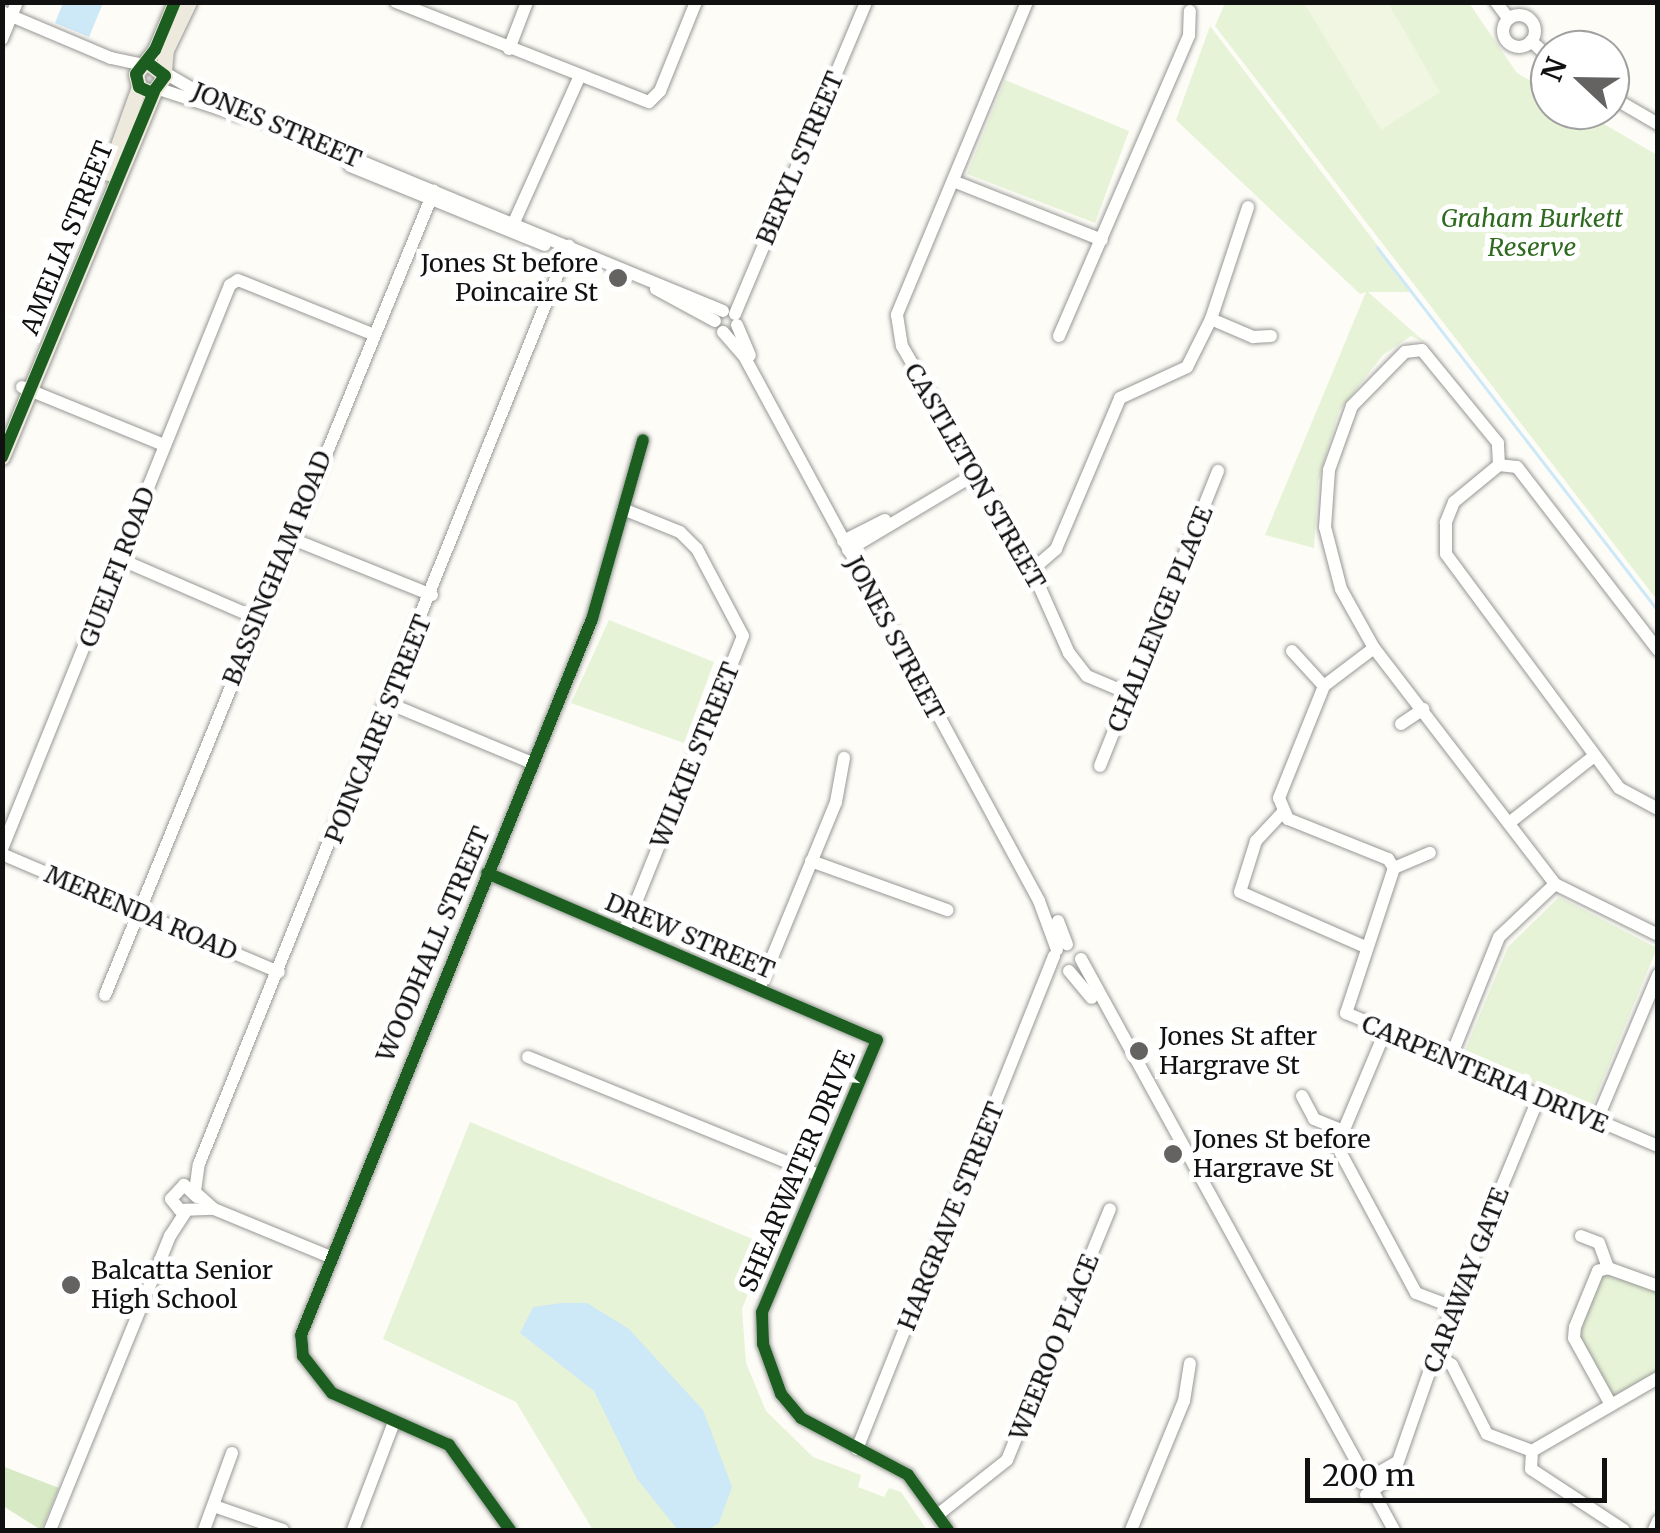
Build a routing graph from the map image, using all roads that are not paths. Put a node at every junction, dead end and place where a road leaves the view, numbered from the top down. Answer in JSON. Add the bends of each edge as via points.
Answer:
{"nodes":[{"id":1,"x":175,"y":2,"type":"edge"},
{"id":2,"x":189,"y":2,"type":"edge"},
{"id":3,"x":396,"y":2,"type":"edge"},
{"id":4,"x":527,"y":2,"type":"edge"},
{"id":5,"x":696,"y":2,"type":"edge"},
{"id":6,"x":866,"y":2,"type":"edge"},
{"id":7,"x":1028,"y":2,"type":"edge"},
{"id":8,"x":1496,"y":2,"type":"edge"},
{"id":9,"x":1190,"y":10,"type":"dead end"},
{"id":10,"x":9,"y":15,"type":"edge"},
{"id":11,"x":1509,"y":19,"type":"junction"},
{"id":12,"x":1531,"y":30,"type":"edge"},
{"id":13,"x":2,"y":40,"type":"edge"},
{"id":14,"x":1530,"y":41,"type":"edge"},
{"id":15,"x":509,"y":49,"type":"junction"},
{"id":16,"x":151,"y":77,"type":"junction"},
{"id":17,"x":579,"y":78,"type":"junction"},
{"id":18,"x":1630,"y":108,"type":"edge"},
{"id":19,"x":1658,"y":124,"type":"edge"},
{"id":20,"x":953,"y":181,"type":"junction"},
{"id":21,"x":429,"y":193,"type":"junction"},
{"id":22,"x":1248,"y":208,"type":"dead end"},
{"id":23,"x":516,"y":228,"type":"junction"},
{"id":24,"x":1102,"y":240,"type":"junction"},
{"id":25,"x":571,"y":251,"type":"junction"},
{"id":26,"x":1211,"y":318,"type":"junction"},
{"id":27,"x":727,"y":321,"type":"junction"},
{"id":28,"x":372,"y":334,"type":"junction"},
{"id":29,"x":1059,"y":336,"type":"dead end"},
{"id":30,"x":1272,"y":336,"type":"dead end"},
{"id":31,"x":26,"y":389,"type":"junction"},
{"id":32,"x":2,"y":432,"type":"edge"},
{"id":33,"x":644,"y":440,"type":"dead end"},
{"id":34,"x":164,"y":445,"type":"junction"},
{"id":35,"x":2,"y":458,"type":"edge"},
{"id":36,"x":1500,"y":464,"type":"junction"},
{"id":37,"x":1218,"y":471,"type":"dead end"},
{"id":38,"x":972,"y":476,"type":"junction"},
{"id":39,"x":623,"y":510,"type":"junction"},
{"id":40,"x":290,"y":538,"type":"junction"},
{"id":41,"x":848,"y":544,"type":"junction"},
{"id":42,"x":122,"y":560,"type":"junction"},
{"id":43,"x":1032,"y":570,"type":"junction"},
{"id":44,"x":432,"y":596,"type":"junction"},
{"id":45,"x":256,"y":618,"type":"junction"},
{"id":46,"x":1374,"y":648,"type":"junction"},
{"id":47,"x":1658,"y":650,"type":"edge"},
{"id":48,"x":1292,"y":651,"type":"dead end"},
{"id":49,"x":1324,"y":686,"type":"junction"},
{"id":50,"x":1132,"y":694,"type":"junction"},
{"id":51,"x":388,"y":703,"type":"junction"},
{"id":52,"x":1423,"y":709,"type":"junction"},
{"id":53,"x":1401,"y":724,"type":"dead end"},
{"id":54,"x":1594,"y":756,"type":"junction"},
{"id":55,"x":844,"y":758,"type":"dead end"},
{"id":56,"x":532,"y":763,"type":"junction"},
{"id":57,"x":1100,"y":766,"type":"dead end"},
{"id":58,"x":1658,"y":809,"type":"edge"},
{"id":59,"x":1283,"y":812,"type":"junction"},
{"id":60,"x":1509,"y":823,"type":"junction"},
{"id":61,"x":2,"y":851,"type":"edge"},
{"id":62,"x":1430,"y":853,"type":"dead end"},
{"id":63,"x":811,"y":861,"type":"junction"},
{"id":64,"x":1394,"y":868,"type":"junction"},
{"id":65,"x":487,"y":873,"type":"junction"},
{"id":66,"x":1555,"y":884,"type":"junction"},
{"id":67,"x":947,"y":910,"type":"dead end"},
{"id":68,"x":138,"y":911,"type":"junction"},
{"id":69,"x":624,"y":932,"type":"junction"},
{"id":70,"x":1658,"y":936,"type":"edge"},
{"id":71,"x":1365,"y":947,"type":"junction"},
{"id":72,"x":1060,"y":950,"type":"junction"},
{"id":73,"x":1081,"y":959,"type":"junction"},
{"id":74,"x":1067,"y":971,"type":"junction"},
{"id":75,"x":279,"y":972,"type":"junction"},
{"id":76,"x":1658,"y":975,"type":"edge"},
{"id":77,"x":1046,"y":984,"type":"junction"},
{"id":78,"x":758,"y":990,"type":"junction"},
{"id":79,"x":105,"y":995,"type":"dead end"},
{"id":80,"x":1385,"y":1032,"type":"junction"},
{"id":81,"x":876,"y":1040,"type":"joint"},
{"id":82,"x":528,"y":1057,"type":"dead end"},
{"id":83,"x":1450,"y":1059,"type":"junction"},
{"id":84,"x":1302,"y":1096,"type":"dead end"},
{"id":85,"x":1538,"y":1098,"type":"junction"},
{"id":86,"x":1596,"y":1122,"type":"junction"},
{"id":87,"x":1344,"y":1131,"type":"junction"},
{"id":88,"x":1658,"y":1146,"type":"edge"},
{"id":89,"x":200,"y":1164,"type":"junction"},
{"id":90,"x":819,"y":1175,"type":"junction"},
{"id":91,"x":182,"y":1185,"type":"junction"},
{"id":92,"x":172,"y":1201,"type":"junction"},
{"id":93,"x":193,"y":1201,"type":"junction"},
{"id":94,"x":1110,"y":1209,"type":"dead end"},
{"id":95,"x":170,"y":1236,"type":"junction"},
{"id":96,"x":1582,"y":1236,"type":"dead end"},
{"id":97,"x":328,"y":1256,"type":"junction"},
{"id":98,"x":1608,"y":1268,"type":"junction"},
{"id":99,"x":1656,"y":1280,"type":"edge"},
{"id":100,"x":1452,"y":1307,"type":"junction"},
{"id":101,"x":1435,"y":1354,"type":"junction"},
{"id":102,"x":1190,"y":1364,"type":"dead end"},
{"id":103,"x":1658,"y":1378,"type":"edge"},
{"id":104,"x":1610,"y":1403,"type":"junction"},
{"id":105,"x":394,"y":1422,"type":"junction"},
{"id":106,"x":857,"y":1448,"type":"junction"},
{"id":107,"x":1532,"y":1451,"type":"junction"},
{"id":108,"x":232,"y":1452,"type":"dead end"},
{"id":109,"x":1365,"y":1488,"type":"junction"},
{"id":110,"x":214,"y":1506,"type":"junction"},
{"id":111,"x":940,"y":1512,"type":"junction"},
{"id":112,"x":1658,"y":1521,"type":"edge"},
{"id":113,"x":50,"y":1530,"type":"edge"},
{"id":114,"x":204,"y":1530,"type":"edge"},
{"id":115,"x":282,"y":1530,"type":"edge"},
{"id":116,"x":353,"y":1530,"type":"edge"},
{"id":117,"x":510,"y":1530,"type":"edge"},
{"id":118,"x":948,"y":1530,"type":"edge"},
{"id":119,"x":1132,"y":1530,"type":"edge"},
{"id":120,"x":1384,"y":1530,"type":"edge"},
{"id":121,"x":1394,"y":1530,"type":"edge"},
{"id":122,"x":1624,"y":1530,"type":"edge"},
{"id":123,"x":1654,"y":1530,"type":"edge"}],
"edges":[{"from":1,"to":16,"type":"main road","name":"AMELIA STREET"},
{"from":2,"to":16,"type":"main road","name":"AMELIA STREET"},
{"from":3,"to":15,"type":"street"},
{"from":4,"to":15,"type":"street"},
{"from":5,"to":17,"type":"street","via":[[660,91],[648,102]]},
{"from":6,"to":27,"type":"street","name":"BERYL STREET"},
{"from":7,"to":20,"type":"street","name":"CASTLETON STREET"},
{"from":8,"to":11,"type":"street"},
{"from":9,"to":24,"type":"street","via":[[1189,34]]},
{"from":10,"to":13,"type":"street"},
{"from":10,"to":16,"type":"street","name":"JONES STREET"},
{"from":11,"to":12,"type":"street","via":[[1530,18]]},
{"from":11,"to":14,"type":"street","via":[[1503,32],[1510,44]]},
{"from":15,"to":17,"type":"street"},
{"from":16,"to":21,"type":"street","name":"JONES STREET"},
{"from":16,"to":31,"type":"main road","name":"AMELIA STREET"},
{"from":17,"to":23,"type":"street"},
{"from":18,"to":19,"type":"street"},
{"from":20,"to":24,"type":"street"},
{"from":20,"to":38,"type":"street","name":"CASTLETON STREET","via":[[898,315],[902,346]]},
{"from":21,"to":23,"type":"street","name":"JONES STREET"},
{"from":21,"to":28,"type":"street","name":"BASSINGHAM ROAD"},
{"from":22,"to":26,"type":"street"},
{"from":23,"to":25,"type":"street","name":"JONES STREET"},
{"from":24,"to":29,"type":"street"},
{"from":25,"to":27,"type":"street","name":"JONES STREET"},
{"from":25,"to":44,"type":"street","name":"POINCAIRE STREET"},
{"from":26,"to":30,"type":"street","via":[[1253,337]]},
{"from":26,"to":43,"type":"street","via":[[1188,367],[1120,398],[1056,549]]},
{"from":27,"to":41,"type":"street","name":"JONES STREET"},
{"from":28,"to":34,"type":"street","name":"GUELFI ROAD","via":[[238,280],[230,284]]},
{"from":28,"to":40,"type":"street","name":"BASSINGHAM ROAD"},
{"from":31,"to":32,"type":"main road","name":"AMELIA STREET"},
{"from":31,"to":34,"type":"street"},
{"from":31,"to":35,"type":"main road","name":"AMELIA STREET"},
{"from":33,"to":39,"type":"street","name":"WOODHALL STREET"},
{"from":34,"to":42,"type":"street","name":"GUELFI ROAD"},
{"from":36,"to":46,"type":"street","via":[[1498,443],[1422,350],[1405,352],[1352,406],[1329,470],[1326,526],[1341,589]]},
{"from":36,"to":47,"type":"street","via":[[1517,468]]},
{"from":36,"to":54,"type":"street","via":[[1454,502],[1446,554]]},
{"from":37,"to":50,"type":"street","name":"CHALLENGE PLACE"},
{"from":38,"to":41,"type":"street"},
{"from":38,"to":43,"type":"street","name":"CASTLETON STREET"},
{"from":39,"to":56,"type":"street","name":"WOODHALL STREET","via":[[592,619]]},
{"from":39,"to":69,"type":"street","name":"WILKIE STREET","via":[[680,532],[697,548],[743,636]]},
{"from":40,"to":44,"type":"street"},
{"from":40,"to":45,"type":"street","name":"BASSINGHAM ROAD"},
{"from":41,"to":72,"type":"street","name":"JONES STREET"},
{"from":42,"to":45,"type":"street"},
{"from":42,"to":61,"type":"street","name":"GUELFI ROAD"},
{"from":43,"to":50,"type":"street","name":"CASTLETON STREET","via":[[1069,653],[1087,676]]},
{"from":44,"to":51,"type":"street","name":"POINCAIRE STREET"},
{"from":45,"to":68,"type":"street","name":"BASSINGHAM ROAD"},
{"from":46,"to":49,"type":"street"},
{"from":46,"to":52,"type":"street"},
{"from":48,"to":49,"type":"street"},
{"from":49,"to":59,"type":"street","via":[[1280,798]]},
{"from":50,"to":57,"type":"street","name":"CHALLENGE PLACE"},
{"from":51,"to":56,"type":"street"},
{"from":51,"to":75,"type":"street","name":"POINCAIRE STREET"},
{"from":52,"to":53,"type":"street"},
{"from":52,"to":60,"type":"street"},
{"from":54,"to":58,"type":"street","via":[[1619,788]]},
{"from":54,"to":60,"type":"street"},
{"from":55,"to":63,"type":"street","via":[[836,802]]},
{"from":56,"to":65,"type":"street","name":"WOODHALL STREET"},
{"from":59,"to":64,"type":"street","via":[[1388,859]]},
{"from":59,"to":71,"type":"street","via":[[1256,841],[1240,892]]},
{"from":60,"to":66,"type":"street"},
{"from":61,"to":68,"type":"street","name":"MERENDA ROAD"},
{"from":62,"to":64,"type":"street"},
{"from":63,"to":67,"type":"street"},
{"from":63,"to":78,"type":"street"},
{"from":64,"to":71,"type":"street","name":"CARPENTERIA DRIVE"},
{"from":65,"to":69,"type":"street","name":"DREW STREET"},
{"from":65,"to":97,"type":"street","name":"WOODHALL STREET"},
{"from":66,"to":70,"type":"street"},
{"from":66,"to":83,"type":"street","via":[[1500,937]]},
{"from":68,"to":75,"type":"street","name":"MERENDA ROAD"},
{"from":68,"to":79,"type":"street","name":"BASSINGHAM ROAD"},
{"from":69,"to":78,"type":"street","name":"DREW STREET"},
{"from":71,"to":80,"type":"street","name":"CARPENTERIA DRIVE","via":[[1346,1013]]},
{"from":72,"to":73,"type":"street","name":"JONES STREET"},
{"from":72,"to":74,"type":"street","name":"JONES STREET"},
{"from":72,"to":77,"type":"street","name":"HARGRAVE STREET"},
{"from":73,"to":74,"type":"street"},
{"from":73,"to":109,"type":"street","name":"JONES STREET"},
{"from":74,"to":77,"type":"street"},
{"from":74,"to":109,"type":"street","name":"JONES STREET","via":[[1086,988]]},
{"from":75,"to":89,"type":"street","name":"POINCAIRE STREET"},
{"from":76,"to":86,"type":"street"},
{"from":77,"to":106,"type":"street","name":"HARGRAVE STREET"},
{"from":78,"to":81,"type":"street","name":"DREW STREET"},
{"from":80,"to":83,"type":"street","name":"CARPENTERIA DRIVE"},
{"from":80,"to":87,"type":"street"},
{"from":81,"to":90,"type":"street","name":"SHEARWATER DRIVE"},
{"from":82,"to":90,"type":"street"},
{"from":83,"to":85,"type":"street","name":"CARPENTERIA DRIVE"},
{"from":84,"to":87,"type":"street","via":[[1314,1120]]},
{"from":85,"to":86,"type":"street","name":"CARPENTERIA DRIVE"},
{"from":85,"to":100,"type":"street","name":"CARAWAY GATE"},
{"from":86,"to":88,"type":"street","name":"CARPENTERIA DRIVE"},
{"from":87,"to":100,"type":"street","via":[[1337,1146],[1416,1293]]},
{"from":89,"to":91,"type":"street","name":"POINCAIRE STREET"},
{"from":89,"to":93,"type":"street","name":"POINCAIRE STREET"},
{"from":90,"to":106,"type":"street","name":"SHEARWATER DRIVE","via":[[762,1312],[763,1344],[781,1394],[801,1418]]},
{"from":91,"to":92,"type":"street","name":"POINCAIRE STREET"},
{"from":91,"to":93,"type":"street"},
{"from":92,"to":93,"type":"street"},
{"from":92,"to":95,"type":"street","name":"POINCAIRE STREET"},
{"from":93,"to":95,"type":"street","name":"POINCAIRE STREET"},
{"from":93,"to":97,"type":"street"},
{"from":94,"to":111,"type":"street","name":"WEEROO PLACE","via":[[1007,1460]]},
{"from":95,"to":113,"type":"street","name":"POINCAIRE STREET"},
{"from":96,"to":98,"type":"street","via":[[1599,1244]]},
{"from":97,"to":105,"type":"street","name":"WOODHALL STREET","via":[[301,1335],[303,1356],[332,1392]]},
{"from":98,"to":99,"type":"street"},
{"from":98,"to":104,"type":"street","via":[[1598,1271],[1574,1338]]},
{"from":100,"to":101,"type":"street","name":"CARAWAY GATE"},
{"from":101,"to":107,"type":"street","via":[[1452,1366],[1487,1434]]},
{"from":101,"to":109,"type":"street","name":"CARAWAY GATE","via":[[1393,1476]]},
{"from":102,"to":119,"type":"street","via":[[1184,1401]]},
{"from":103,"to":104,"type":"street"},
{"from":104,"to":107,"type":"street"},
{"from":105,"to":116,"type":"street"},
{"from":105,"to":117,"type":"street","via":[[450,1445]]},
{"from":106,"to":111,"type":"street","name":"SHEARWATER DRIVE","via":[[908,1475]]},
{"from":107,"to":122,"type":"street","via":[[1531,1469]]},
{"from":108,"to":110,"type":"street"},
{"from":109,"to":120,"type":"street","name":"JONES STREET"},
{"from":109,"to":121,"type":"street","name":"JONES STREET"},
{"from":110,"to":114,"type":"street"},
{"from":110,"to":115,"type":"street"},
{"from":111,"to":118,"type":"street","name":"SHEARWATER DRIVE"},
{"from":112,"to":123,"type":"street"}]}
